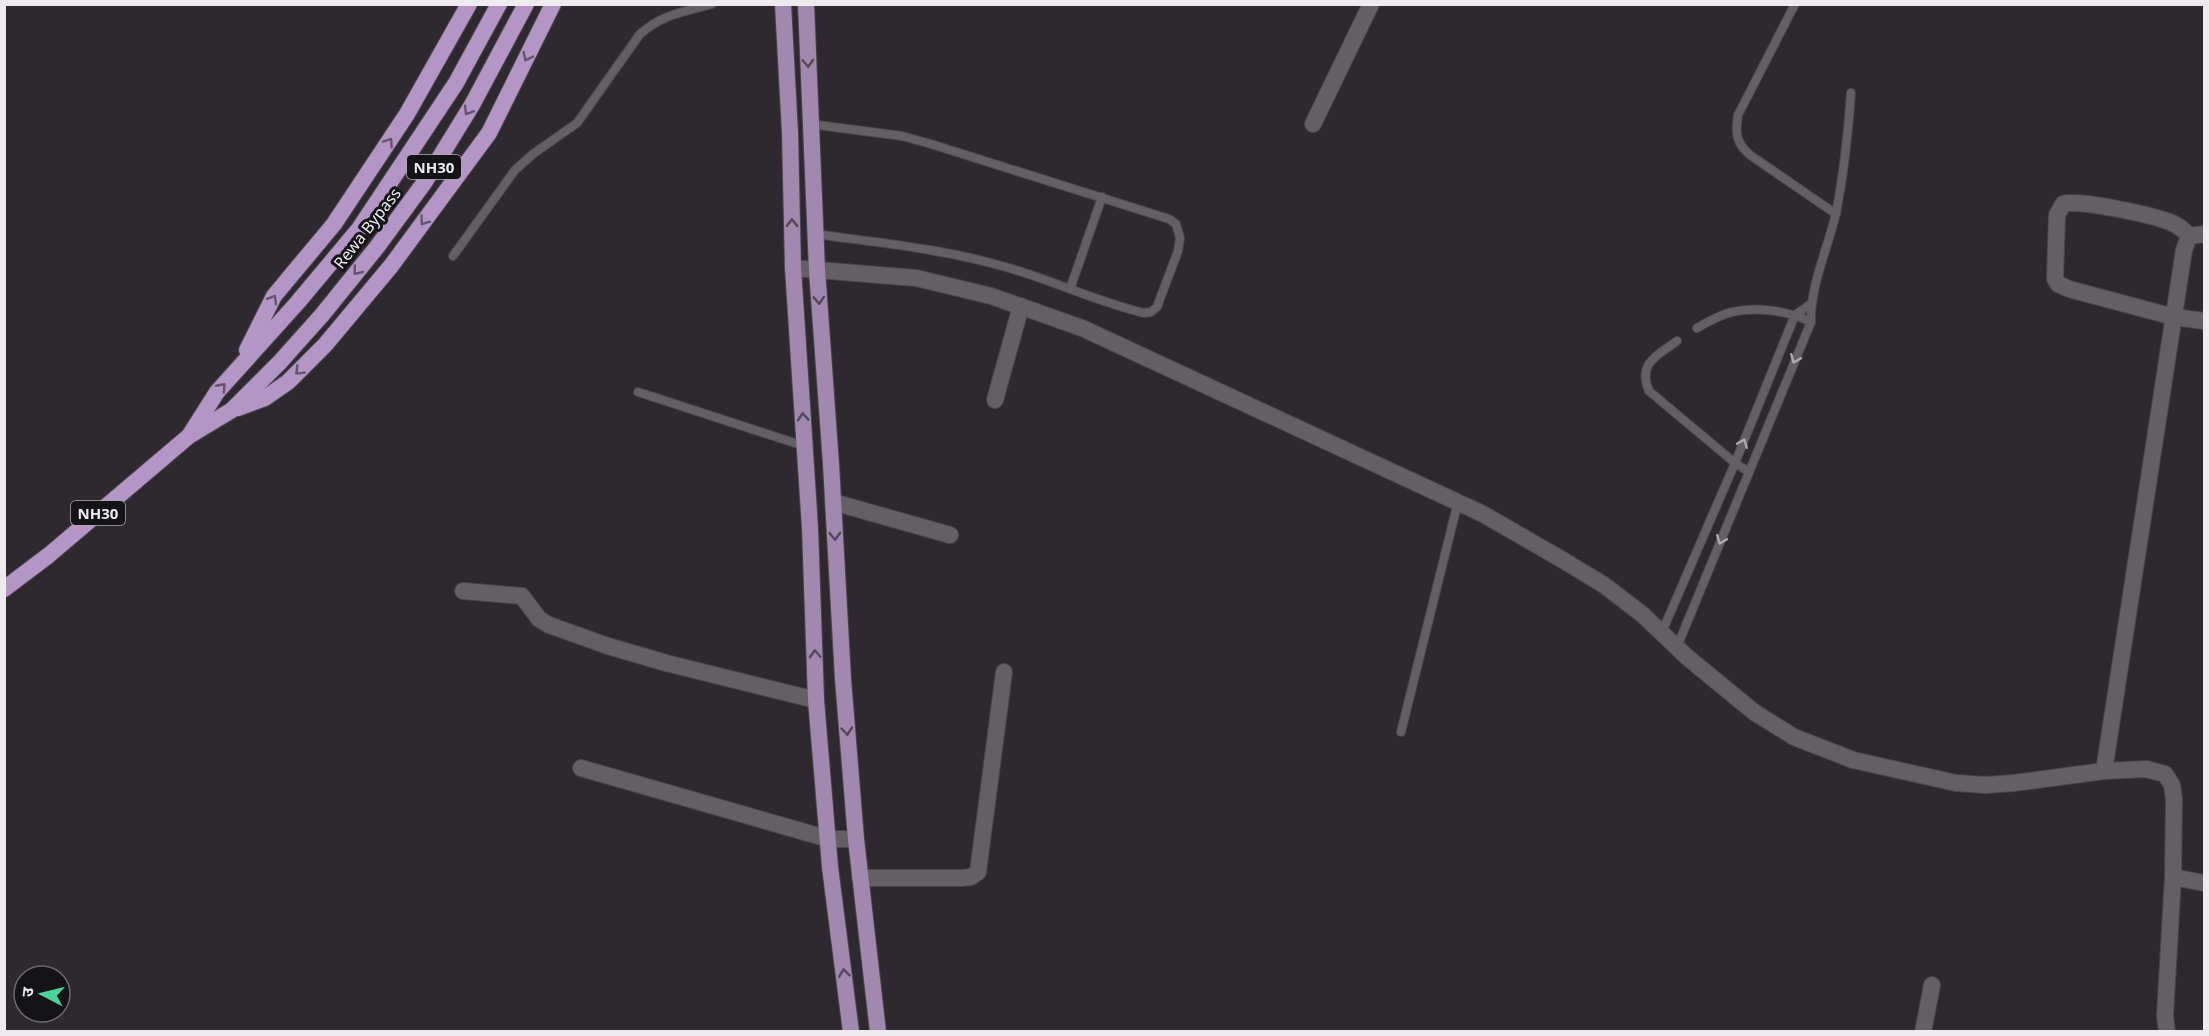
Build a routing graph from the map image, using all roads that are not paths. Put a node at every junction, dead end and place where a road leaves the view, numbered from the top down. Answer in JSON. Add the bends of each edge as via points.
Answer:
{"nodes":[{"id":1,"x":469,"y":4,"type":"edge"},
{"id":2,"x":499,"y":4,"type":"edge"},
{"id":3,"x":526,"y":4,"type":"edge"},
{"id":4,"x":553,"y":4,"type":"edge"},
{"id":5,"x":712,"y":4,"type":"edge"},
{"id":6,"x":783,"y":4,"type":"edge"},
{"id":7,"x":806,"y":4,"type":"edge"},
{"id":8,"x":1371,"y":4,"type":"edge"},
{"id":9,"x":1795,"y":4,"type":"edge"},
{"id":10,"x":1851,"y":93,"type":"dead end"},
{"id":11,"x":810,"y":124,"type":"junction"},
{"id":12,"x":1313,"y":124,"type":"dead end"},
{"id":13,"x":1102,"y":197,"type":"junction"},
{"id":14,"x":1836,"y":214,"type":"junction"},
{"id":15,"x":815,"y":234,"type":"junction"},
{"id":16,"x":2197,"y":235,"type":"edge"},
{"id":17,"x":453,"y":256,"type":"dead end"},
{"id":18,"x":793,"y":268,"type":"junction"},
{"id":19,"x":817,"y":270,"type":"junction"},
{"id":20,"x":1070,"y":289,"type":"junction"},
{"id":21,"x":1811,"y":304,"type":"junction"},
{"id":22,"x":1021,"y":306,"type":"junction"},
{"id":23,"x":1795,"y":315,"type":"junction"},
{"id":24,"x":2174,"y":317,"type":"junction"},
{"id":25,"x":2205,"y":321,"type":"edge"},
{"id":26,"x":1811,"y":322,"type":"junction"},
{"id":27,"x":1697,"y":328,"type":"dead end"},
{"id":28,"x":1677,"y":341,"type":"dead end"},
{"id":29,"x":238,"y":370,"type":"junction"},
{"id":30,"x":638,"y":392,"type":"dead end"},
{"id":31,"x":995,"y":400,"type":"dead end"},
{"id":32,"x":232,"y":410,"type":"junction"},
{"id":33,"x":189,"y":436,"type":"junction"},
{"id":34,"x":805,"y":446,"type":"junction"},
{"id":35,"x":1735,"y":463,"type":"junction"},
{"id":36,"x":1749,"y":472,"type":"junction"},
{"id":37,"x":833,"y":502,"type":"junction"},
{"id":38,"x":1458,"y":502,"type":"junction"},
{"id":39,"x":950,"y":535,"type":"dead end"},
{"id":40,"x":4,"y":589,"type":"edge"},
{"id":41,"x":463,"y":591,"type":"dead end"},
{"id":42,"x":1662,"y":632,"type":"junction"},
{"id":43,"x":1677,"y":647,"type":"junction"},
{"id":44,"x":1004,"y":672,"type":"dead end"},
{"id":45,"x":816,"y":700,"type":"junction"},
{"id":46,"x":1401,"y":732,"type":"dead end"},
{"id":47,"x":580,"y":768,"type":"dead end"},
{"id":48,"x":2104,"y":771,"type":"junction"},
{"id":49,"x":829,"y":838,"type":"junction"},
{"id":50,"x":856,"y":839,"type":"junction"},
{"id":51,"x":2173,"y":877,"type":"junction"},
{"id":52,"x":860,"y":878,"type":"junction"},
{"id":53,"x":2205,"y":883,"type":"edge"},
{"id":54,"x":1932,"y":985,"type":"dead end"},
{"id":55,"x":851,"y":1032,"type":"edge"},
{"id":56,"x":878,"y":1032,"type":"edge"},
{"id":57,"x":1923,"y":1032,"type":"edge"},
{"id":58,"x":2168,"y":1032,"type":"edge"}],
"edges":[{"from":29,"to":1,"type":"highway","one_way":true,"via":[[274,296],[333,224],[401,123]]},
{"from":2,"to":29,"type":"highway","name":"Rewa Bypass","number":"NH30","via":[[456,83],[359,229]]},
{"from":3,"to":32,"type":"highway","name":"Rewa Bypass","number":"NH30","one_way":true,"via":[[472,105],[424,183],[322,315]]},
{"from":4,"to":32,"type":"highway","one_way":true,"via":[[489,133],[391,266],[325,345],[288,382],[265,398]]},
{"from":5,"to":17,"type":"lane","via":[[667,15],[640,34],[577,123],[515,170]]},
{"from":18,"to":6,"type":"main road","one_way":true},
{"from":7,"to":11,"type":"main road","one_way":true},
{"from":8,"to":12,"type":"street"},
{"from":9,"to":14,"type":"lane","via":[[1738,115],[1737,138],[1750,155]]},
{"from":10,"to":14,"type":"lane"},
{"from":11,"to":13,"type":"lane","via":[[902,136]]},
{"from":11,"to":15,"type":"main road"},
{"from":13,"to":20,"type":"lane"},
{"from":13,"to":20,"type":"lane","via":[[1176,224],[1180,238],[1161,298],[1157,307],[1144,313]]},
{"from":14,"to":21,"type":"lane"},
{"from":15,"to":19,"type":"main road"},
{"from":15,"to":20,"type":"lane","via":[[935,250],[1011,268]]},
{"from":16,"to":24,"type":"street","via":[[2184,250]]},
{"from":16,"to":24,"type":"street","via":[[2164,220],[2077,202],[2062,204],[2057,215],[2054,273],[2058,284]]},
{"from":18,"to":19,"type":"street"},
{"from":34,"to":18,"type":"main road","one_way":true},
{"from":19,"to":22,"type":"street","via":[[916,278]]},
{"from":19,"to":37,"type":"main road","one_way":true},
{"from":21,"to":23,"type":"lane"},
{"from":21,"to":26,"type":"lane"},
{"from":22,"to":31,"type":"street"},
{"from":22,"to":38,"type":"street","via":[[1082,328]]},
{"from":23,"to":26,"type":"lane"},
{"from":23,"to":27,"type":"lane","via":[[1757,310],[1731,312]]},
{"from":35,"to":23,"type":"lane","one_way":true},
{"from":24,"to":25,"type":"street"},
{"from":24,"to":48,"type":"street"},
{"from":26,"to":36,"type":"lane","one_way":true},
{"from":28,"to":35,"type":"lane","via":[[1647,367],[1649,391]]},
{"from":33,"to":29,"type":"highway","name":"Rewa Bypass","number":"NH30","one_way":true,"via":[[217,392]]},
{"from":30,"to":34,"type":"lane"},
{"from":32,"to":33,"type":"highway","name":"Rewa Bypass","number":"NH30"},
{"from":33,"to":40,"type":"highway","name":"Rewa Bypass","number":"NH30"},
{"from":45,"to":34,"type":"main road","one_way":true},
{"from":35,"to":36,"type":"lane"},
{"from":35,"to":42,"type":"lane"},
{"from":36,"to":43,"type":"lane","one_way":true},
{"from":37,"to":39,"type":"street"},
{"from":37,"to":50,"type":"main road","one_way":true},
{"from":38,"to":42,"type":"street","via":[[1604,585]]},
{"from":38,"to":46,"type":"lane"},
{"from":41,"to":45,"type":"street","via":[[522,596],[539,619],[549,625],[608,646]]},
{"from":42,"to":43,"type":"street"},
{"from":43,"to":48,"type":"street","via":[[1754,712],[1794,736],[1853,760],[1916,776],[1976,784]]},
{"from":44,"to":52,"type":"street","via":[[978,872],[962,878]]},
{"from":45,"to":49,"type":"main road"},
{"from":47,"to":49,"type":"street"},
{"from":48,"to":51,"type":"street","via":[[2146,769],[2170,779],[2175,800]]},
{"from":49,"to":50,"type":"street"},
{"from":55,"to":49,"type":"main road","one_way":true},
{"from":50,"to":52,"type":"main road"},
{"from":51,"to":53,"type":"street"},
{"from":51,"to":58,"type":"street","via":[[2164,1016]]},
{"from":52,"to":56,"type":"main road"},
{"from":54,"to":57,"type":"street"}]}
